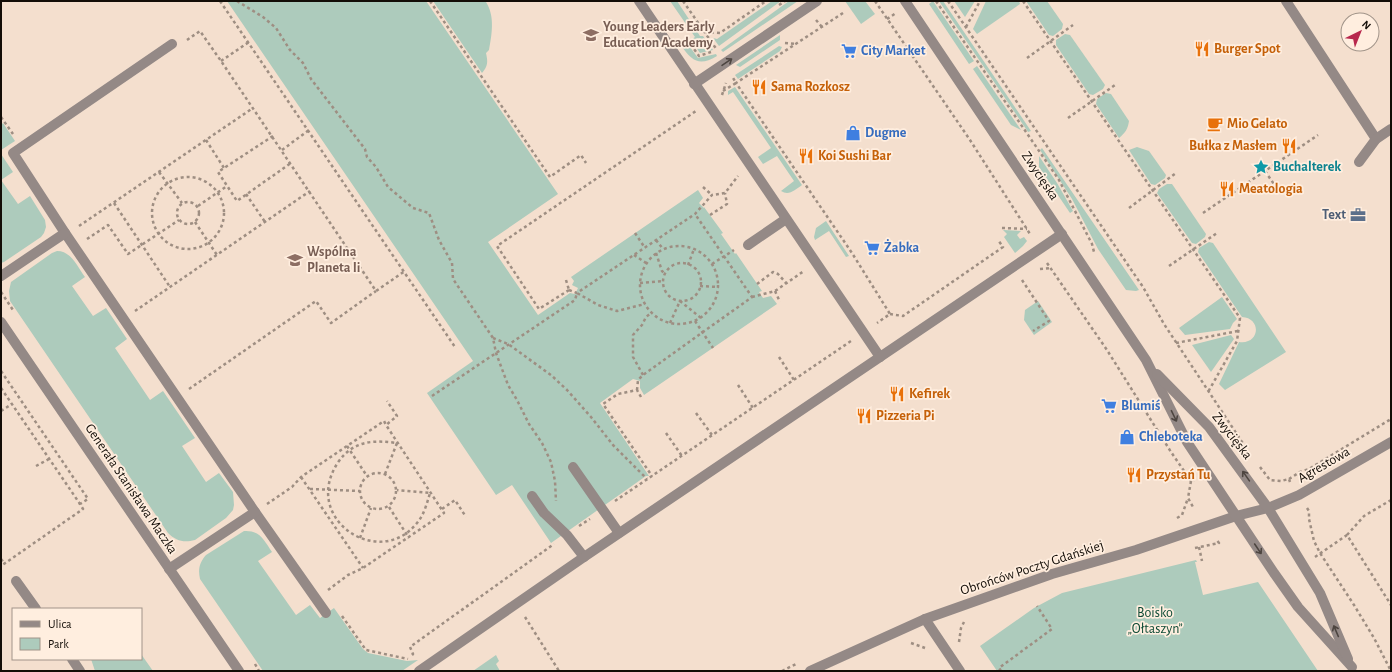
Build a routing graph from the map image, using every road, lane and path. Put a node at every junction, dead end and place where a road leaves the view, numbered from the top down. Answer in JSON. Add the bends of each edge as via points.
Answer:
{"nodes":[{"id":1,"x":220,"y":1,"type":"edge"},
{"id":2,"x":237,"y":1,"type":"edge"},
{"id":3,"x":430,"y":1,"type":"edge"},
{"id":4,"x":639,"y":1,"type":"edge"},
{"id":5,"x":683,"y":1,"type":"edge"},
{"id":6,"x":766,"y":1,"type":"edge"},
{"id":7,"x":785,"y":1,"type":"edge"},
{"id":8,"x":817,"y":1,"type":"edge"},
{"id":9,"x":875,"y":1,"type":"edge"},
{"id":10,"x":905,"y":1,"type":"edge"},
{"id":11,"x":936,"y":1,"type":"edge"},
{"id":12,"x":948,"y":1,"type":"edge"},
{"id":13,"x":980,"y":1,"type":"edge"},
{"id":14,"x":1022,"y":1,"type":"edge"},
{"id":15,"x":1286,"y":1,"type":"edge"},
{"id":16,"x":779,"y":6,"type":"dead end"},
{"id":17,"x":843,"y":13,"type":"dead end"},
{"id":18,"x":1073,"y":25,"type":"dead end"},
{"id":19,"x":966,"y":27,"type":"junction"},
{"id":20,"x":705,"y":32,"type":"junction"},
{"id":21,"x":1050,"y":41,"type":"junction"},
{"id":22,"x":249,"y":42,"type":"junction"},
{"id":23,"x":172,"y":44,"type":"joint"},
{"id":24,"x":714,"y":44,"type":"dead end"},
{"id":25,"x":718,"y":50,"type":"dead end"},
{"id":26,"x":673,"y":51,"type":"junction"},
{"id":27,"x":1027,"y":58,"type":"dead end"},
{"id":28,"x":221,"y":61,"type":"junction"},
{"id":29,"x":734,"y":73,"type":"dead end"},
{"id":30,"x":732,"y":77,"type":"dead end"},
{"id":31,"x":736,"y":83,"type":"junction"},
{"id":32,"x":694,"y":84,"type":"junction"},
{"id":33,"x":1115,"y":85,"type":"dead end"},
{"id":34,"x":723,"y":91,"type":"junction"},
{"id":35,"x":1091,"y":101,"type":"junction"},
{"id":36,"x":708,"y":103,"type":"junction"},
{"id":37,"x":253,"y":108,"type":"junction"},
{"id":38,"x":1,"y":117,"type":"edge"},
{"id":39,"x":1068,"y":118,"type":"dead end"},
{"id":40,"x":1391,"y":129,"type":"edge"},
{"id":41,"x":309,"y":130,"type":"junction"},
{"id":42,"x":1318,"y":135,"type":"dead end"},
{"id":43,"x":273,"y":136,"type":"junction"},
{"id":44,"x":1376,"y":139,"type":"junction"},
{"id":45,"x":206,"y":140,"type":"junction"},
{"id":46,"x":22,"y":147,"type":"junction"},
{"id":47,"x":282,"y":150,"type":"junction"},
{"id":48,"x":1359,"y":162,"type":"dead end"},
{"id":49,"x":290,"y":163,"type":"junction"},
{"id":50,"x":586,"y":163,"type":"dead end"},
{"id":51,"x":750,"y":166,"type":"junction"},
{"id":52,"x":224,"y":168,"type":"junction"},
{"id":53,"x":1265,"y":171,"type":"junction"},
{"id":54,"x":159,"y":172,"type":"junction"},
{"id":55,"x":1176,"y":174,"type":"dead end"},
{"id":56,"x":168,"y":184,"type":"junction"},
{"id":57,"x":227,"y":186,"type":"junction"},
{"id":58,"x":702,"y":187,"type":"dead end"},
{"id":59,"x":310,"y":191,"type":"junction"},
{"id":60,"x":1152,"y":191,"type":"junction"},
{"id":61,"x":1280,"y":192,"type":"dead end"},
{"id":62,"x":218,"y":193,"type":"junction"},
{"id":63,"x":725,"y":193,"type":"junction"},
{"id":64,"x":246,"y":194,"type":"junction"},
{"id":65,"x":712,"y":195,"type":"junction"},
{"id":66,"x":114,"y":203,"type":"junction"},
{"id":67,"x":182,"y":203,"type":"junction"},
{"id":68,"x":198,"y":206,"type":"junction"},
{"id":69,"x":1128,"y":208,"type":"dead end"},
{"id":70,"x":1203,"y":213,"type":"dead end"},
{"id":71,"x":695,"y":214,"type":"junction"},
{"id":72,"x":710,"y":215,"type":"dead end"},
{"id":73,"x":786,"y":219,"type":"junction"},
{"id":74,"x":179,"y":220,"type":"junction"},
{"id":75,"x":195,"y":222,"type":"junction"},
{"id":76,"x":265,"y":222,"type":"junction"},
{"id":77,"x":80,"y":226,"type":"dead end"},
{"id":78,"x":1002,"y":228,"type":"dead end"},
{"id":79,"x":1028,"y":229,"type":"junction"},
{"id":80,"x":65,"y":233,"type":"junction"},
{"id":81,"x":635,"y":233,"type":"dead end"},
{"id":82,"x":1217,"y":233,"type":"dead end"},
{"id":83,"x":158,"y":234,"type":"junction"},
{"id":84,"x":1030,"y":234,"type":"dead end"},
{"id":85,"x":1062,"y":234,"type":"junction"},
{"id":86,"x":86,"y":240,"type":"dead end"},
{"id":87,"x":656,"y":240,"type":"junction"},
{"id":88,"x":998,"y":240,"type":"dead end"},
{"id":89,"x":209,"y":243,"type":"junction"},
{"id":90,"x":142,"y":245,"type":"junction"},
{"id":91,"x":748,"y":245,"type":"joint"},
{"id":92,"x":645,"y":248,"type":"junction"},
{"id":93,"x":663,"y":249,"type":"junction"},
{"id":94,"x":694,"y":249,"type":"junction"},
{"id":95,"x":1193,"y":250,"type":"junction"},
{"id":96,"x":656,"y":253,"type":"junction"},
{"id":97,"x":1094,"y":253,"type":"dead end"},
{"id":98,"x":217,"y":255,"type":"junction"},
{"id":99,"x":634,"y":255,"type":"junction"},
{"id":100,"x":724,"y":256,"type":"junction"},
{"id":101,"x":646,"y":263,"type":"junction"},
{"id":102,"x":1047,"y":263,"type":"dead end"},
{"id":103,"x":712,"y":264,"type":"junction"},
{"id":104,"x":688,"y":265,"type":"junction"},
{"id":105,"x":1169,"y":266,"type":"dead end"},
{"id":106,"x":808,"y":268,"type":"dead end"},
{"id":107,"x":405,"y":271,"type":"junction"},
{"id":108,"x":665,"y":274,"type":"junction"},
{"id":109,"x":1,"y":276,"type":"edge"},
{"id":110,"x":566,"y":280,"type":"dead end"},
{"id":111,"x":663,"y":281,"type":"junction"},
{"id":112,"x":1023,"y":282,"type":"dead end"},
{"id":113,"x":640,"y":283,"type":"junction"},
{"id":114,"x":757,"y":284,"type":"dead end"},
{"id":115,"x":786,"y":284,"type":"junction"},
{"id":116,"x":700,"y":286,"type":"junction"},
{"id":117,"x":170,"y":287,"type":"junction"},
{"id":118,"x":718,"y":287,"type":"junction"},
{"id":119,"x":376,"y":290,"type":"junction"},
{"id":120,"x":569,"y":290,"type":"junction"},
{"id":121,"x":775,"y":291,"type":"junction"},
{"id":122,"x":577,"y":293,"type":"junction"},
{"id":123,"x":752,"y":297,"type":"junction"},
{"id":124,"x":680,"y":301,"type":"junction"},
{"id":125,"x":780,"y":302,"type":"dead end"},
{"id":126,"x":645,"y":304,"type":"junction"},
{"id":127,"x":134,"y":311,"type":"junction"},
{"id":128,"x":651,"y":313,"type":"junction"},
{"id":129,"x":890,"y":314,"type":"junction"},
{"id":130,"x":124,"y":318,"type":"junction"},
{"id":131,"x":139,"y":318,"type":"dead end"},
{"id":132,"x":701,"y":318,"type":"junction"},
{"id":133,"x":695,"y":321,"type":"junction"},
{"id":134,"x":1,"y":322,"type":"edge"},
{"id":135,"x":670,"y":323,"type":"junction"},
{"id":136,"x":1034,"y":331,"type":"dead end"},
{"id":137,"x":1238,"y":331,"type":"junction"},
{"id":138,"x":703,"y":332,"type":"junction"},
{"id":139,"x":863,"y":332,"type":"junction"},
{"id":140,"x":493,"y":338,"type":"junction"},
{"id":141,"x":1176,"y":343,"type":"junction"},
{"id":142,"x":508,"y":344,"type":"junction"},
{"id":143,"x":455,"y":347,"type":"dead end"},
{"id":144,"x":713,"y":348,"type":"dead end"},
{"id":145,"x":496,"y":353,"type":"junction"},
{"id":146,"x":779,"y":357,"type":"dead end"},
{"id":147,"x":880,"y":357,"type":"junction"},
{"id":148,"x":1151,"y":368,"type":"junction"},
{"id":149,"x":1,"y":371,"type":"edge"},
{"id":150,"x":643,"y":375,"type":"junction"},
{"id":151,"x":794,"y":380,"type":"junction"},
{"id":152,"x":738,"y":385,"type":"dead end"},
{"id":153,"x":1,"y":388,"type":"edge"},
{"id":154,"x":637,"y":390,"type":"junction"},
{"id":155,"x":1208,"y":392,"type":"junction"},
{"id":156,"x":192,"y":396,"type":"dead end"},
{"id":157,"x":432,"y":396,"type":"dead end"},
{"id":158,"x":641,"y":397,"type":"dead end"},
{"id":159,"x":388,"y":401,"type":"dead end"},
{"id":160,"x":12,"y":404,"type":"junction"},
{"id":161,"x":753,"y":408,"type":"junction"},
{"id":162,"x":1,"y":411,"type":"edge"},
{"id":163,"x":696,"y":413,"type":"dead end"},
{"id":164,"x":1391,"y":419,"type":"edge"},
{"id":165,"x":386,"y":425,"type":"junction"},
{"id":166,"x":666,"y":433,"type":"dead end"},
{"id":167,"x":712,"y":435,"type":"junction"},
{"id":168,"x":1391,"y":442,"type":"edge"},
{"id":169,"x":397,"y":443,"type":"junction"},
{"id":170,"x":347,"y":446,"type":"junction"},
{"id":171,"x":350,"y":449,"type":"junction"},
{"id":172,"x":1250,"y":454,"type":"dead end"},
{"id":173,"x":682,"y":456,"type":"junction"},
{"id":174,"x":49,"y":458,"type":"junction"},
{"id":175,"x":1257,"y":464,"type":"dead end"},
{"id":176,"x":36,"y":466,"type":"dead end"},
{"id":177,"x":573,"y":467,"type":"dead end"},
{"id":178,"x":385,"y":474,"type":"junction"},
{"id":179,"x":367,"y":476,"type":"junction"},
{"id":180,"x":652,"y":476,"type":"junction"},
{"id":181,"x":301,"y":477,"type":"junction"},
{"id":182,"x":648,"y":479,"type":"junction"},
{"id":183,"x":1194,"y":479,"type":"dead end"},
{"id":184,"x":1288,"y":479,"type":"junction"},
{"id":185,"x":1191,"y":482,"type":"junction"},
{"id":186,"x":1291,"y":483,"type":"dead end"},
{"id":187,"x":310,"y":489,"type":"junction"},
{"id":188,"x":328,"y":490,"type":"junction"},
{"id":189,"x":397,"y":490,"type":"junction"},
{"id":190,"x":360,"y":491,"type":"junction"},
{"id":191,"x":430,"y":493,"type":"junction"},
{"id":192,"x":532,"y":496,"type":"dead end"},
{"id":193,"x":262,"y":498,"type":"dead end"},
{"id":194,"x":1391,"y":500,"type":"edge"},
{"id":195,"x":80,"y":504,"type":"junction"},
{"id":196,"x":1306,"y":506,"type":"dead end"},
{"id":197,"x":388,"y":507,"type":"junction"},
{"id":198,"x":1193,"y":507,"type":"dead end"},
{"id":199,"x":371,"y":508,"type":"junction"},
{"id":200,"x":442,"y":508,"type":"junction"},
{"id":201,"x":1268,"y":508,"type":"junction"},
{"id":202,"x":603,"y":510,"type":"junction"},
{"id":203,"x":255,"y":512,"type":"junction"},
{"id":204,"x":1236,"y":516,"type":"junction"},
{"id":205,"x":466,"y":517,"type":"dead end"},
{"id":206,"x":337,"y":520,"type":"junction"},
{"id":207,"x":332,"y":523,"type":"junction"},
{"id":208,"x":556,"y":523,"type":"junction"},
{"id":209,"x":619,"y":533,"type":"junction"},
{"id":210,"x":406,"y":534,"type":"junction"},
{"id":211,"x":567,"y":535,"type":"junction"},
{"id":212,"x":1347,"y":535,"type":"junction"},
{"id":213,"x":360,"y":538,"type":"junction"},
{"id":214,"x":408,"y":538,"type":"junction"},
{"id":215,"x":1219,"y":543,"type":"dead end"},
{"id":216,"x":1199,"y":547,"type":"junction"},
{"id":217,"x":1193,"y":549,"type":"dead end"},
{"id":218,"x":1320,"y":554,"type":"junction"},
{"id":219,"x":584,"y":556,"type":"junction"},
{"id":220,"x":1,"y":559,"type":"edge"},
{"id":221,"x":1312,"y":559,"type":"dead end"},
{"id":222,"x":1202,"y":560,"type":"dead end"},
{"id":223,"x":5,"y":564,"type":"junction"},
{"id":224,"x":1,"y":566,"type":"edge"},
{"id":225,"x":363,"y":568,"type":"junction"},
{"id":226,"x":169,"y":569,"type":"junction"},
{"id":227,"x":16,"y":581,"type":"dead end"},
{"id":228,"x":325,"y":591,"type":"dead end"},
{"id":229,"x":1391,"y":605,"type":"edge"},
{"id":230,"x":1037,"y":606,"type":"dead end"},
{"id":231,"x":35,"y":608,"type":"edge"},
{"id":232,"x":339,"y":611,"type":"dead end"},
{"id":233,"x":326,"y":613,"type":"dead end"},
{"id":234,"x":925,"y":619,"type":"junction"},
{"id":235,"x":966,"y":620,"type":"dead end"},
{"id":236,"x":530,"y":625,"type":"dead end"},
{"id":237,"x":906,"y":642,"type":"dead end"},
{"id":238,"x":949,"y":654,"type":"junction"},
{"id":239,"x":73,"y":660,"type":"edge"},
{"id":240,"x":1353,"y":669,"type":"edge"},
{"id":241,"x":80,"y":671,"type":"edge"},
{"id":242,"x":239,"y":671,"type":"edge"},
{"id":243,"x":419,"y":671,"type":"edge"},
{"id":244,"x":559,"y":671,"type":"edge"},
{"id":245,"x":810,"y":671,"type":"edge"},
{"id":246,"x":960,"y":671,"type":"edge"},
{"id":247,"x":1001,"y":671,"type":"edge"},
{"id":248,"x":1391,"y":671,"type":"edge"}],
"edges":[{"from":1,"to":22,"type":"path"},
{"from":2,"to":140,"type":"path","via":[[276,28],[311,79],[365,149],[367,157],[388,187],[413,208],[430,213],[439,240],[452,263],[452,279]]},
{"from":3,"to":50,"type":"path","via":[[550,177],[581,155]]},
{"from":4,"to":26,"type":"street"},
{"from":5,"to":20,"type":"path"},
{"from":6,"to":20,"type":"path","via":[[720,33]]},
{"from":7,"to":16,"type":"path"},
{"from":32,"to":8,"type":"street","one_way":true},
{"from":9,"to":79,"type":"path"},
{"from":10,"to":85,"type":"street","name":"Zwycięska"},
{"from":11,"to":97,"type":"path","via":[[1059,180],[1092,244]]},
{"from":12,"to":19,"type":"path"},
{"from":13,"to":19,"type":"path"},
{"from":14,"to":21,"type":"path"},
{"from":15,"to":44,"type":"street"},
{"from":17,"to":31,"type":"path"},
{"from":18,"to":21,"type":"path"},
{"from":19,"to":141,"type":"path","via":[[1144,287]]},
{"from":20,"to":24,"type":"path"},
{"from":21,"to":27,"type":"path"},
{"from":21,"to":35,"type":"path"},
{"from":22,"to":28,"type":"path"},
{"from":22,"to":41,"type":"path"},
{"from":23,"to":28,"type":"path","via":[[179,45],[200,31]]},
{"from":23,"to":46,"type":"street"},
{"from":25,"to":26,"type":"path","via":[[699,56],[687,42]]},
{"from":26,"to":32,"type":"street"},
{"from":28,"to":37,"type":"path"},
{"from":29,"to":34,"type":"path","via":[[728,77]]},
{"from":30,"to":31,"type":"path"},
{"from":31,"to":34,"type":"path"},
{"from":31,"to":129,"type":"path","via":[[852,253]]},
{"from":32,"to":36,"type":"street"},
{"from":33,"to":35,"type":"path"},
{"from":34,"to":36,"type":"path","via":[[721,97]]},
{"from":35,"to":39,"type":"path"},
{"from":35,"to":60,"type":"path"},
{"from":36,"to":51,"type":"street"},
{"from":36,"to":120,"type":"path","via":[[497,246],[539,309]]},
{"from":37,"to":43,"type":"path"},
{"from":37,"to":45,"type":"path"},
{"from":38,"to":46,"type":"path"},
{"from":40,"to":44,"type":"street"},
{"from":41,"to":47,"type":"path"},
{"from":41,"to":107,"type":"path"},
{"from":42,"to":53,"type":"path"},
{"from":43,"to":47,"type":"path"},
{"from":43,"to":52,"type":"path"},
{"from":44,"to":48,"type":"street"},
{"from":45,"to":52,"type":"path"},
{"from":45,"to":54,"type":"path"},
{"from":46,"to":80,"type":"street","via":[[13,153]]},
{"from":47,"to":49,"type":"path"},
{"from":49,"to":59,"type":"path"},
{"from":49,"to":64,"type":"path"},
{"from":51,"to":63,"type":"path"},
{"from":51,"to":73,"type":"street"},
{"from":52,"to":57,"type":"path","via":[[218,172]]},
{"from":53,"to":61,"type":"path"},
{"from":53,"to":70,"type":"path"},
{"from":54,"to":56,"type":"path"},
{"from":54,"to":66,"type":"path"},
{"from":55,"to":60,"type":"path"},
{"from":56,"to":62,"type":"path","via":[[189,176],[211,185]]},
{"from":56,"to":67,"type":"path"},
{"from":56,"to":83,"type":"path","via":[[161,189],[153,204],[152,214]]},
{"from":57,"to":62,"type":"path"},
{"from":57,"to":64,"type":"path","via":[[236,201]]},
{"from":58,"to":65,"type":"path"},
{"from":59,"to":76,"type":"path"},
{"from":59,"to":119,"type":"path"},
{"from":60,"to":69,"type":"path"},
{"from":60,"to":95,"type":"path"},
{"from":62,"to":68,"type":"path"},
{"from":62,"to":89,"type":"path","via":[[222,200],[224,221],[216,237]]},
{"from":63,"to":65,"type":"path"},
{"from":63,"to":72,"type":"path","via":[[727,204]]},
{"from":64,"to":76,"type":"path"},
{"from":65,"to":71,"type":"path"},
{"from":66,"to":77,"type":"path"},
{"from":66,"to":90,"type":"path"},
{"from":67,"to":68,"type":"path","via":[[188,201]]},
{"from":67,"to":74,"type":"path","via":[[178,208]]},
{"from":68,"to":75,"type":"path","via":[[199,218]]},
{"from":71,"to":87,"type":"path"},
{"from":71,"to":100,"type":"path"},
{"from":73,"to":91,"type":"street"},
{"from":73,"to":139,"type":"street"},
{"from":74,"to":75,"type":"path","via":[[184,224]]},
{"from":74,"to":83,"type":"path"},
{"from":75,"to":89,"type":"path"},
{"from":76,"to":98,"type":"path"},
{"from":78,"to":79,"type":"path"},
{"from":79,"to":84,"type":"path"},
{"from":80,"to":109,"type":"street"},
{"from":80,"to":130,"type":"street"},
{"from":81,"to":92,"type":"path"},
{"from":82,"to":95,"type":"path"},
{"from":83,"to":89,"type":"path","via":[[177,248],[189,249]]},
{"from":83,"to":90,"type":"path"},
{"from":85,"to":147,"type":"street"},
{"from":85,"to":148,"type":"street","name":"Zwycięska"},
{"from":86,"to":90,"type":"path","via":[[108,225],[128,254]]},
{"from":87,"to":92,"type":"path"},
{"from":87,"to":93,"type":"path"},
{"from":88,"to":129,"type":"path","via":[[1003,248],[903,316]]},
{"from":89,"to":98,"type":"path"},
{"from":90,"to":117,"type":"path"},
{"from":91,"to":100,"type":"path","via":[[742,244]]},
{"from":92,"to":99,"type":"path"},
{"from":93,"to":94,"type":"path","via":[[673,246]]},
{"from":93,"to":96,"type":"path"},
{"from":94,"to":103,"type":"path","via":[[704,254]]},
{"from":94,"to":104,"type":"path"},
{"from":95,"to":105,"type":"path"},
{"from":95,"to":137,"type":"path","via":[[1240,318]]},
{"from":96,"to":101,"type":"path"},
{"from":96,"to":108,"type":"path"},
{"from":98,"to":117,"type":"path"},
{"from":99,"to":101,"type":"path"},
{"from":99,"to":122,"type":"path"},
{"from":100,"to":103,"type":"path"},
{"from":100,"to":123,"type":"path"},
{"from":101,"to":113,"type":"path"},
{"from":102,"to":185,"type":"path","via":[[1107,350]]},
{"from":103,"to":118,"type":"path","via":[[719,282]]},
{"from":104,"to":108,"type":"path","via":[[677,264],[670,267]]},
{"from":104,"to":116,"type":"path","via":[[693,266],[698,272]]},
{"from":106,"to":115,"type":"path"},
{"from":107,"to":119,"type":"path"},
{"from":107,"to":143,"type":"path"},
{"from":108,"to":111,"type":"path"},
{"from":110,"to":120,"type":"path"},
{"from":111,"to":113,"type":"path"},
{"from":111,"to":124,"type":"path","via":[[670,298]]},
{"from":112,"to":136,"type":"path","via":[[1049,321]]},
{"from":113,"to":126,"type":"path"},
{"from":114,"to":115,"type":"path","via":[[773,272]]},
{"from":115,"to":121,"type":"path"},
{"from":116,"to":118,"type":"path"},
{"from":116,"to":124,"type":"path","via":[[697,294],[691,299]]},
{"from":117,"to":127,"type":"path"},
{"from":118,"to":132,"type":"path","via":[[715,302]]},
{"from":119,"to":156,"type":"path","via":[[331,323],[316,302],[188,389]]},
{"from":120,"to":122,"type":"path"},
{"from":121,"to":123,"type":"path"},
{"from":121,"to":125,"type":"path"},
{"from":122,"to":126,"type":"path","via":[[598,305],[616,311]]},
{"from":122,"to":142,"type":"path","via":[[575,300]]},
{"from":123,"to":138,"type":"path"},
{"from":124,"to":132,"type":"path"},
{"from":124,"to":135,"type":"path"},
{"from":126,"to":128,"type":"path"},
{"from":127,"to":130,"type":"path"},
{"from":127,"to":131,"type":"path"},
{"from":128,"to":135,"type":"path"},
{"from":128,"to":150,"type":"path","via":[[633,335],[633,357]]},
{"from":129,"to":139,"type":"path"},
{"from":130,"to":203,"type":"street"},
{"from":132,"to":133,"type":"path"},
{"from":133,"to":135,"type":"path"},
{"from":133,"to":138,"type":"path"},
{"from":134,"to":226,"type":"street","name":"Generała Stanisława Maczka"},
{"from":137,"to":141,"type":"path"},
{"from":137,"to":155,"type":"path","via":[[1237,341]]},
{"from":138,"to":144,"type":"path"},
{"from":138,"to":150,"type":"path"},
{"from":139,"to":147,"type":"street"},
{"from":139,"to":151,"type":"path"},
{"from":140,"to":142,"type":"path"},
{"from":140,"to":145,"type":"path"},
{"from":141,"to":155,"type":"path"},
{"from":142,"to":145,"type":"path"},
{"from":142,"to":182,"type":"path","via":[[567,390],[613,445]]},
{"from":145,"to":157,"type":"path"},
{"from":145,"to":208,"type":"path","via":[[508,385],[551,462],[555,481]]},
{"from":146,"to":151,"type":"path"},
{"from":147,"to":209,"type":"street"},
{"from":201,"to":148,"type":"street","name":"Zwycięska","one_way":true,"via":[[1210,427]]},
{"from":148,"to":204,"type":"street","name":"Zwycięska","one_way":true,"via":[[1187,442]]},
{"from":149,"to":195,"type":"path","via":[[88,499]]},
{"from":150,"to":154,"type":"path","via":[[638,380]]},
{"from":151,"to":161,"type":"path"},
{"from":152,"to":161,"type":"path"},
{"from":153,"to":160,"type":"path"},
{"from":154,"to":158,"type":"path"},
{"from":154,"to":180,"type":"path","via":[[618,394],[602,404]]},
{"from":155,"to":172,"type":"path"},
{"from":159,"to":165,"type":"path","via":[[397,416]]},
{"from":160,"to":162,"type":"path"},
{"from":160,"to":174,"type":"path"},
{"from":161,"to":167,"type":"path"},
{"from":163,"to":167,"type":"path"},
{"from":164,"to":184,"type":"path"},
{"from":165,"to":169,"type":"path"},
{"from":165,"to":170,"type":"path","via":[[384,421]]},
{"from":166,"to":173,"type":"path"},
{"from":167,"to":173,"type":"path"},
{"from":168,"to":201,"type":"street","name":"Agrestowa","via":[[1299,495]]},
{"from":169,"to":171,"type":"path","via":[[375,441]]},
{"from":169,"to":178,"type":"path"},
{"from":169,"to":191,"type":"path"},
{"from":170,"to":171,"type":"path"},
{"from":170,"to":181,"type":"path"},
{"from":171,"to":179,"type":"path"},
{"from":171,"to":188,"type":"path","via":[[332,470]]},
{"from":173,"to":180,"type":"path"},
{"from":174,"to":176,"type":"path"},
{"from":174,"to":195,"type":"path"},
{"from":175,"to":184,"type":"path","via":[[1270,480]]},
{"from":177,"to":202,"type":"street"},
{"from":178,"to":179,"type":"path","via":[[376,472]]},
{"from":178,"to":189,"type":"path","via":[[396,483]]},
{"from":179,"to":190,"type":"path"},
{"from":180,"to":182,"type":"path"},
{"from":181,"to":187,"type":"path"},
{"from":181,"to":193,"type":"path","via":[[292,487],[266,505]]},
{"from":182,"to":202,"type":"path"},
{"from":183,"to":185,"type":"path"},
{"from":184,"to":186,"type":"path"},
{"from":185,"to":198,"type":"path","via":[[1188,498]]},
{"from":187,"to":188,"type":"path"},
{"from":187,"to":207,"type":"path"},
{"from":188,"to":190,"type":"path"},
{"from":188,"to":206,"type":"path","via":[[331,509]]},
{"from":189,"to":191,"type":"path"},
{"from":189,"to":197,"type":"path","via":[[393,502]]},
{"from":190,"to":199,"type":"path","via":[[361,498]]},
{"from":191,"to":200,"type":"path"},
{"from":191,"to":210,"type":"path","via":[[422,516]]},
{"from":192,"to":208,"type":"street"},
{"from":194,"to":212,"type":"path","via":[[1364,516]]},
{"from":195,"to":223,"type":"path","via":[[83,509]]},
{"from":196,"to":218,"type":"path","via":[[1314,542]]},
{"from":197,"to":199,"type":"path","via":[[380,510]]},
{"from":197,"to":210,"type":"path"},
{"from":199,"to":213,"type":"path"},
{"from":200,"to":205,"type":"path","via":[[455,500]]},
{"from":200,"to":214,"type":"path","via":[[444,513]]},
{"from":201,"to":204,"type":"street","name":"Obrońców Poczty Gdańskiej"},
{"from":240,"to":201,"type":"street","name":"Zwycięska","one_way":true,"via":[[1320,593]]},
{"from":202,"to":209,"type":"street"},
{"from":202,"to":211,"type":"path"},
{"from":203,"to":226,"type":"street"},
{"from":203,"to":233,"type":"street"},
{"from":204,"to":234,"type":"street","name":"Obrońców Poczty Gdańskiej","via":[[1136,550],[1052,574]]},
{"from":204,"to":240,"type":"street","name":"Zwycięska","one_way":true,"via":[[1298,607]]},
{"from":206,"to":207,"type":"path"},
{"from":206,"to":213,"type":"path"},
{"from":207,"to":225,"type":"path"},
{"from":208,"to":211,"type":"street"},
{"from":209,"to":219,"type":"street"},
{"from":210,"to":213,"type":"path","via":[[381,542],[370,542]]},
{"from":210,"to":214,"type":"path"},
{"from":211,"to":219,"type":"street"},
{"from":211,"to":232,"type":"path","via":[[410,647],[413,654],[408,659],[366,650]]},
{"from":212,"to":218,"type":"path"},
{"from":212,"to":229,"type":"path"},
{"from":214,"to":225,"type":"path"},
{"from":215,"to":216,"type":"path"},
{"from":216,"to":217,"type":"path"},
{"from":216,"to":222,"type":"path"},
{"from":218,"to":221,"type":"path"},
{"from":218,"to":248,"type":"path","via":[[1354,605]]},
{"from":219,"to":243,"type":"street"},
{"from":220,"to":223,"type":"path"},
{"from":223,"to":224,"type":"path"},
{"from":225,"to":228,"type":"path"},
{"from":226,"to":242,"type":"street","name":"Generała Stanisława Maczka"},
{"from":227,"to":231,"type":"street"},
{"from":230,"to":247,"type":"path","via":[[1052,629],[999,668]]},
{"from":234,"to":238,"type":"street"},
{"from":234,"to":245,"type":"street","name":"Obrońców Poczty Gdańskiej"},
{"from":235,"to":238,"type":"path","via":[[961,628],[960,647]]},
{"from":236,"to":244,"type":"path"},
{"from":237,"to":238,"type":"path","via":[[930,651],[938,661]]},
{"from":238,"to":246,"type":"street"},
{"from":239,"to":241,"type":"street"}]}
